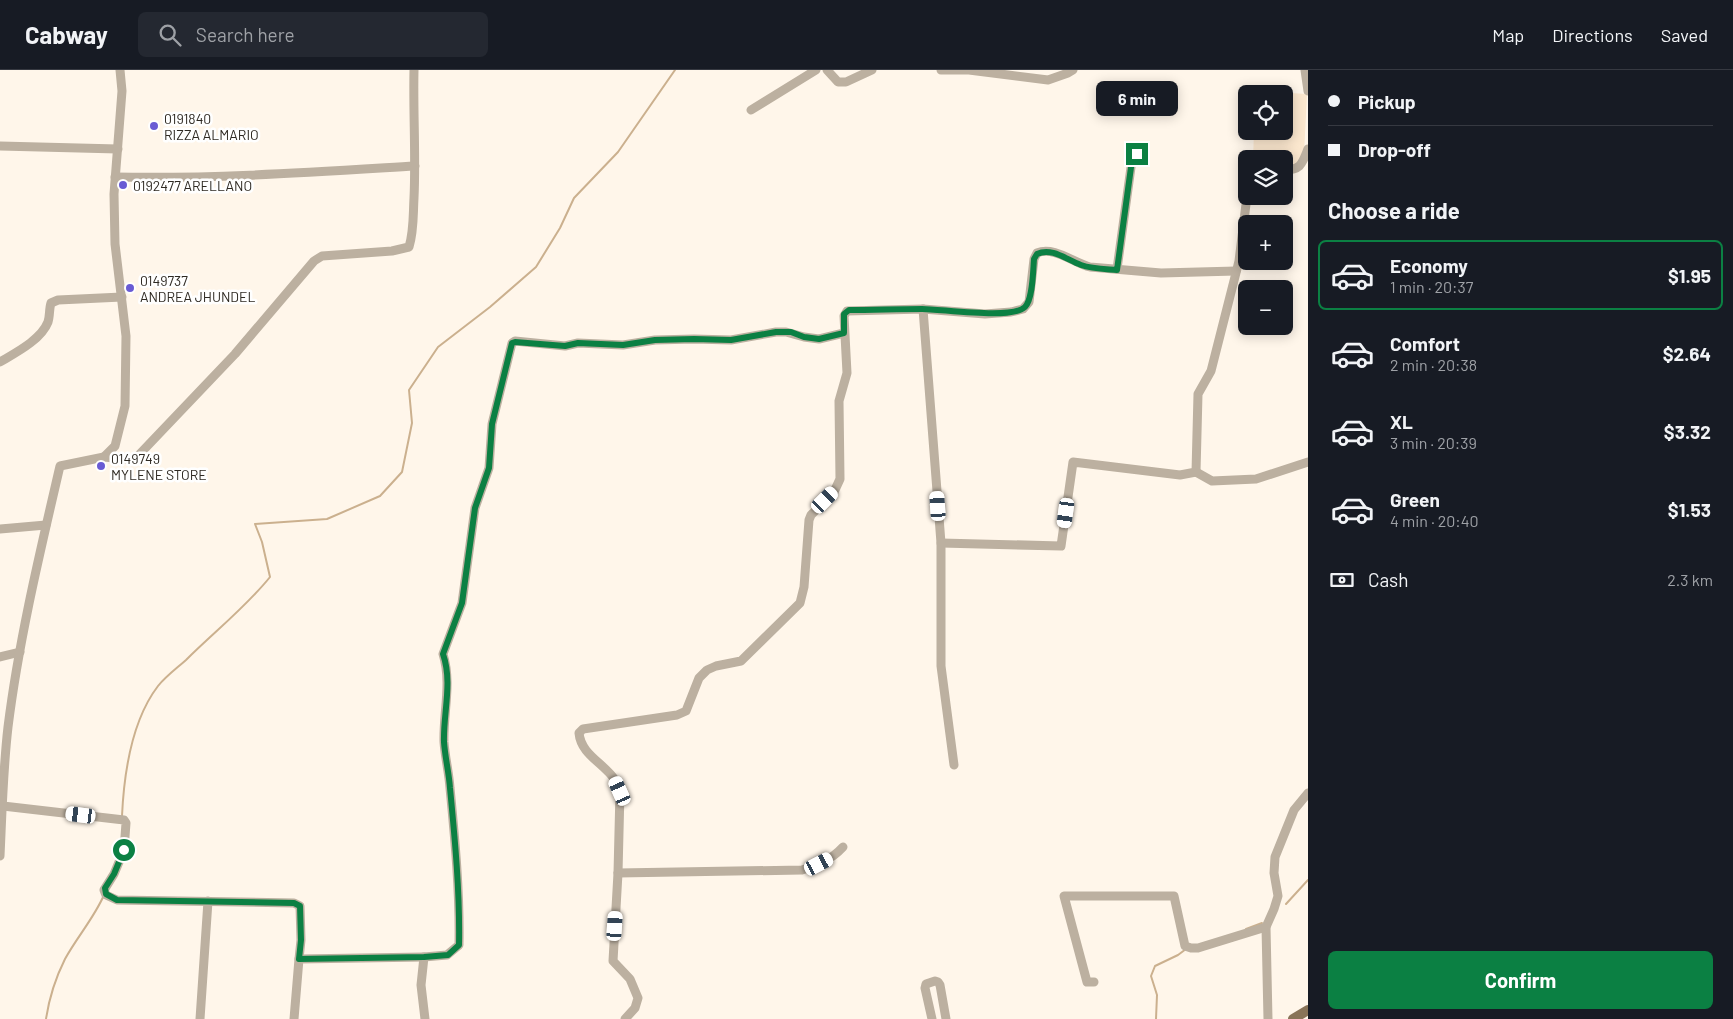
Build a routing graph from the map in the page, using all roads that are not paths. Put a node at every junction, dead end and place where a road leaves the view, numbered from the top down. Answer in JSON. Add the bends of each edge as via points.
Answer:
{"nodes":[{"id":1,"x":120,"y":70,"type":"edge"},
{"id":2,"x":414,"y":70,"type":"edge"},
{"id":3,"x":816,"y":70,"type":"edge"},
{"id":4,"x":826,"y":70,"type":"edge"},
{"id":5,"x":872,"y":70,"type":"edge"},
{"id":6,"x":941,"y":70,"type":"edge"},
{"id":7,"x":1073,"y":70,"type":"edge"},
{"id":8,"x":1305,"y":70,"type":"edge"},
{"id":9,"x":1308,"y":92,"type":"edge"},
{"id":10,"x":751,"y":110,"type":"dead end"},
{"id":11,"x":0,"y":146,"type":"edge"},
{"id":12,"x":118,"y":148,"type":"junction"},
{"id":13,"x":1308,"y":150,"type":"edge"},
{"id":14,"x":1137,"y":154,"type":"dead end"},
{"id":15,"x":415,"y":166,"type":"junction"},
{"id":16,"x":1293,"y":169,"type":"edge"},
{"id":17,"x":116,"y":177,"type":"junction"},
{"id":18,"x":1246,"y":205,"type":"edge"},
{"id":19,"x":1117,"y":270,"type":"junction"},
{"id":20,"x":1236,"y":272,"type":"junction"},
{"id":21,"x":122,"y":297,"type":"junction"},
{"id":22,"x":923,"y":309,"type":"junction"},
{"id":23,"x":844,"y":333,"type":"junction"},
{"id":24,"x":0,"y":362,"type":"edge"},
{"id":25,"x":104,"y":457,"type":"junction"},
{"id":26,"x":1308,"y":462,"type":"edge"},
{"id":27,"x":1196,"y":472,"type":"junction"},
{"id":28,"x":46,"y":525,"type":"junction"},
{"id":29,"x":0,"y":529,"type":"edge"},
{"id":30,"x":941,"y":543,"type":"junction"},
{"id":31,"x":20,"y":652,"type":"junction"},
{"id":32,"x":0,"y":657,"type":"edge"},
{"id":33,"x":954,"y":765,"type":"dead end"},
{"id":34,"x":3,"y":771,"type":"edge"},
{"id":35,"x":1308,"y":793,"type":"edge"},
{"id":36,"x":3,"y":806,"type":"junction"},
{"id":37,"x":843,"y":848,"type":"dead end"},
{"id":38,"x":0,"y":856,"type":"edge"},
{"id":39,"x":618,"y":873,"type":"junction"},
{"id":40,"x":208,"y":901,"type":"junction"},
{"id":41,"x":1266,"y":927,"type":"junction"},
{"id":42,"x":424,"y":957,"type":"junction"},
{"id":43,"x":299,"y":959,"type":"junction"},
{"id":44,"x":1094,"y":982,"type":"dead end"},
{"id":45,"x":1308,"y":1010,"type":"edge"},
{"id":46,"x":200,"y":1019,"type":"edge"},
{"id":47,"x":294,"y":1019,"type":"edge"},
{"id":48,"x":426,"y":1019,"type":"edge"},
{"id":49,"x":624,"y":1019,"type":"edge"},
{"id":50,"x":932,"y":1019,"type":"edge"},
{"id":51,"x":946,"y":1019,"type":"edge"},
{"id":52,"x":1268,"y":1019,"type":"edge"},
{"id":53,"x":1293,"y":1019,"type":"edge"}],
"edges":[{"from":1,"to":12,"type":"street","via":[[122,91]]},
{"from":2,"to":15,"type":"street"},
{"from":3,"to":10,"type":"street"},
{"from":4,"to":5,"type":"street","via":[[838,82],[846,82]]},
{"from":6,"to":7,"type":"street","via":[[969,70],[1048,80]]},
{"from":8,"to":9,"type":"street"},
{"from":11,"to":12,"type":"street"},
{"from":12,"to":17,"type":"street"},
{"from":13,"to":16,"type":"street","via":[[1302,164]]},
{"from":14,"to":19,"type":"street","via":[[1132,160]]},
{"from":15,"to":17,"type":"street","via":[[172,178]]},
{"from":15,"to":25,"type":"street","via":[[413,235],[409,247],[322,256],[314,261],[235,354],[134,460]]},
{"from":17,"to":21,"type":"street","via":[[115,244]]},
{"from":18,"to":20,"type":"street"},
{"from":19,"to":20,"type":"street"},
{"from":19,"to":22,"type":"street","via":[[1081,265],[1043,251],[1034,259],[1029,302],[1023,309],[984,314]]},
{"from":20,"to":27,"type":"street","via":[[1211,371],[1198,394]]},
{"from":21,"to":24,"type":"street","via":[[51,303],[49,321],[44,329],[28,345]]},
{"from":21,"to":25,"type":"street","via":[[126,336],[125,406],[115,446]]},
{"from":22,"to":23,"type":"street","via":[[847,311]]},
{"from":22,"to":30,"type":"street"},
{"from":23,"to":39,"type":"street","via":[[847,373],[839,401],[840,479],[834,492],[809,520],[800,603],[741,661],[707,670],[699,678],[686,711],[579,733],[584,749],[615,780],[620,791]]},
{"from":23,"to":42,"type":"street","via":[[819,339],[776,332],[731,340],[655,340],[623,345],[512,343],[492,424],[489,468],[475,508],[462,603],[443,654],[448,680],[444,742],[460,907],[459,945],[448,955]]},
{"from":25,"to":28,"type":"street","via":[[60,466]]},
{"from":26,"to":27,"type":"street","via":[[1256,479],[1212,481]]},
{"from":27,"to":30,"type":"street","via":[[1180,475],[1073,462],[1061,546]]},
{"from":28,"to":29,"type":"street"},
{"from":28,"to":31,"type":"street"},
{"from":30,"to":33,"type":"street","via":[[942,666]]},
{"from":31,"to":32,"type":"street"},
{"from":31,"to":34,"type":"street"},
{"from":34,"to":36,"type":"street"},
{"from":35,"to":41,"type":"street","via":[[1294,810],[1275,857],[1278,896]]},
{"from":36,"to":38,"type":"street"},
{"from":36,"to":40,"type":"street","via":[[121,819],[126,823],[124,850],[105,888],[106,894],[117,900]]},
{"from":37,"to":39,"type":"street","via":[[834,857],[802,870]]},
{"from":39,"to":49,"type":"street","via":[[613,961],[630,979],[638,998],[635,1008]]},
{"from":40,"to":43,"type":"street","via":[[294,903],[300,906]]},
{"from":40,"to":46,"type":"street"},
{"from":41,"to":44,"type":"street","via":[[1191,948],[1185,946],[1174,896],[1064,896],[1087,982]]},
{"from":41,"to":52,"type":"street"},
{"from":42,"to":43,"type":"street"},
{"from":42,"to":48,"type":"street","via":[[421,985]]},
{"from":43,"to":47,"type":"street"},
{"from":45,"to":53,"type":"main road"},
{"from":50,"to":51,"type":"street","via":[[925,988],[926,984],[935,981],[940,986]]}]}
